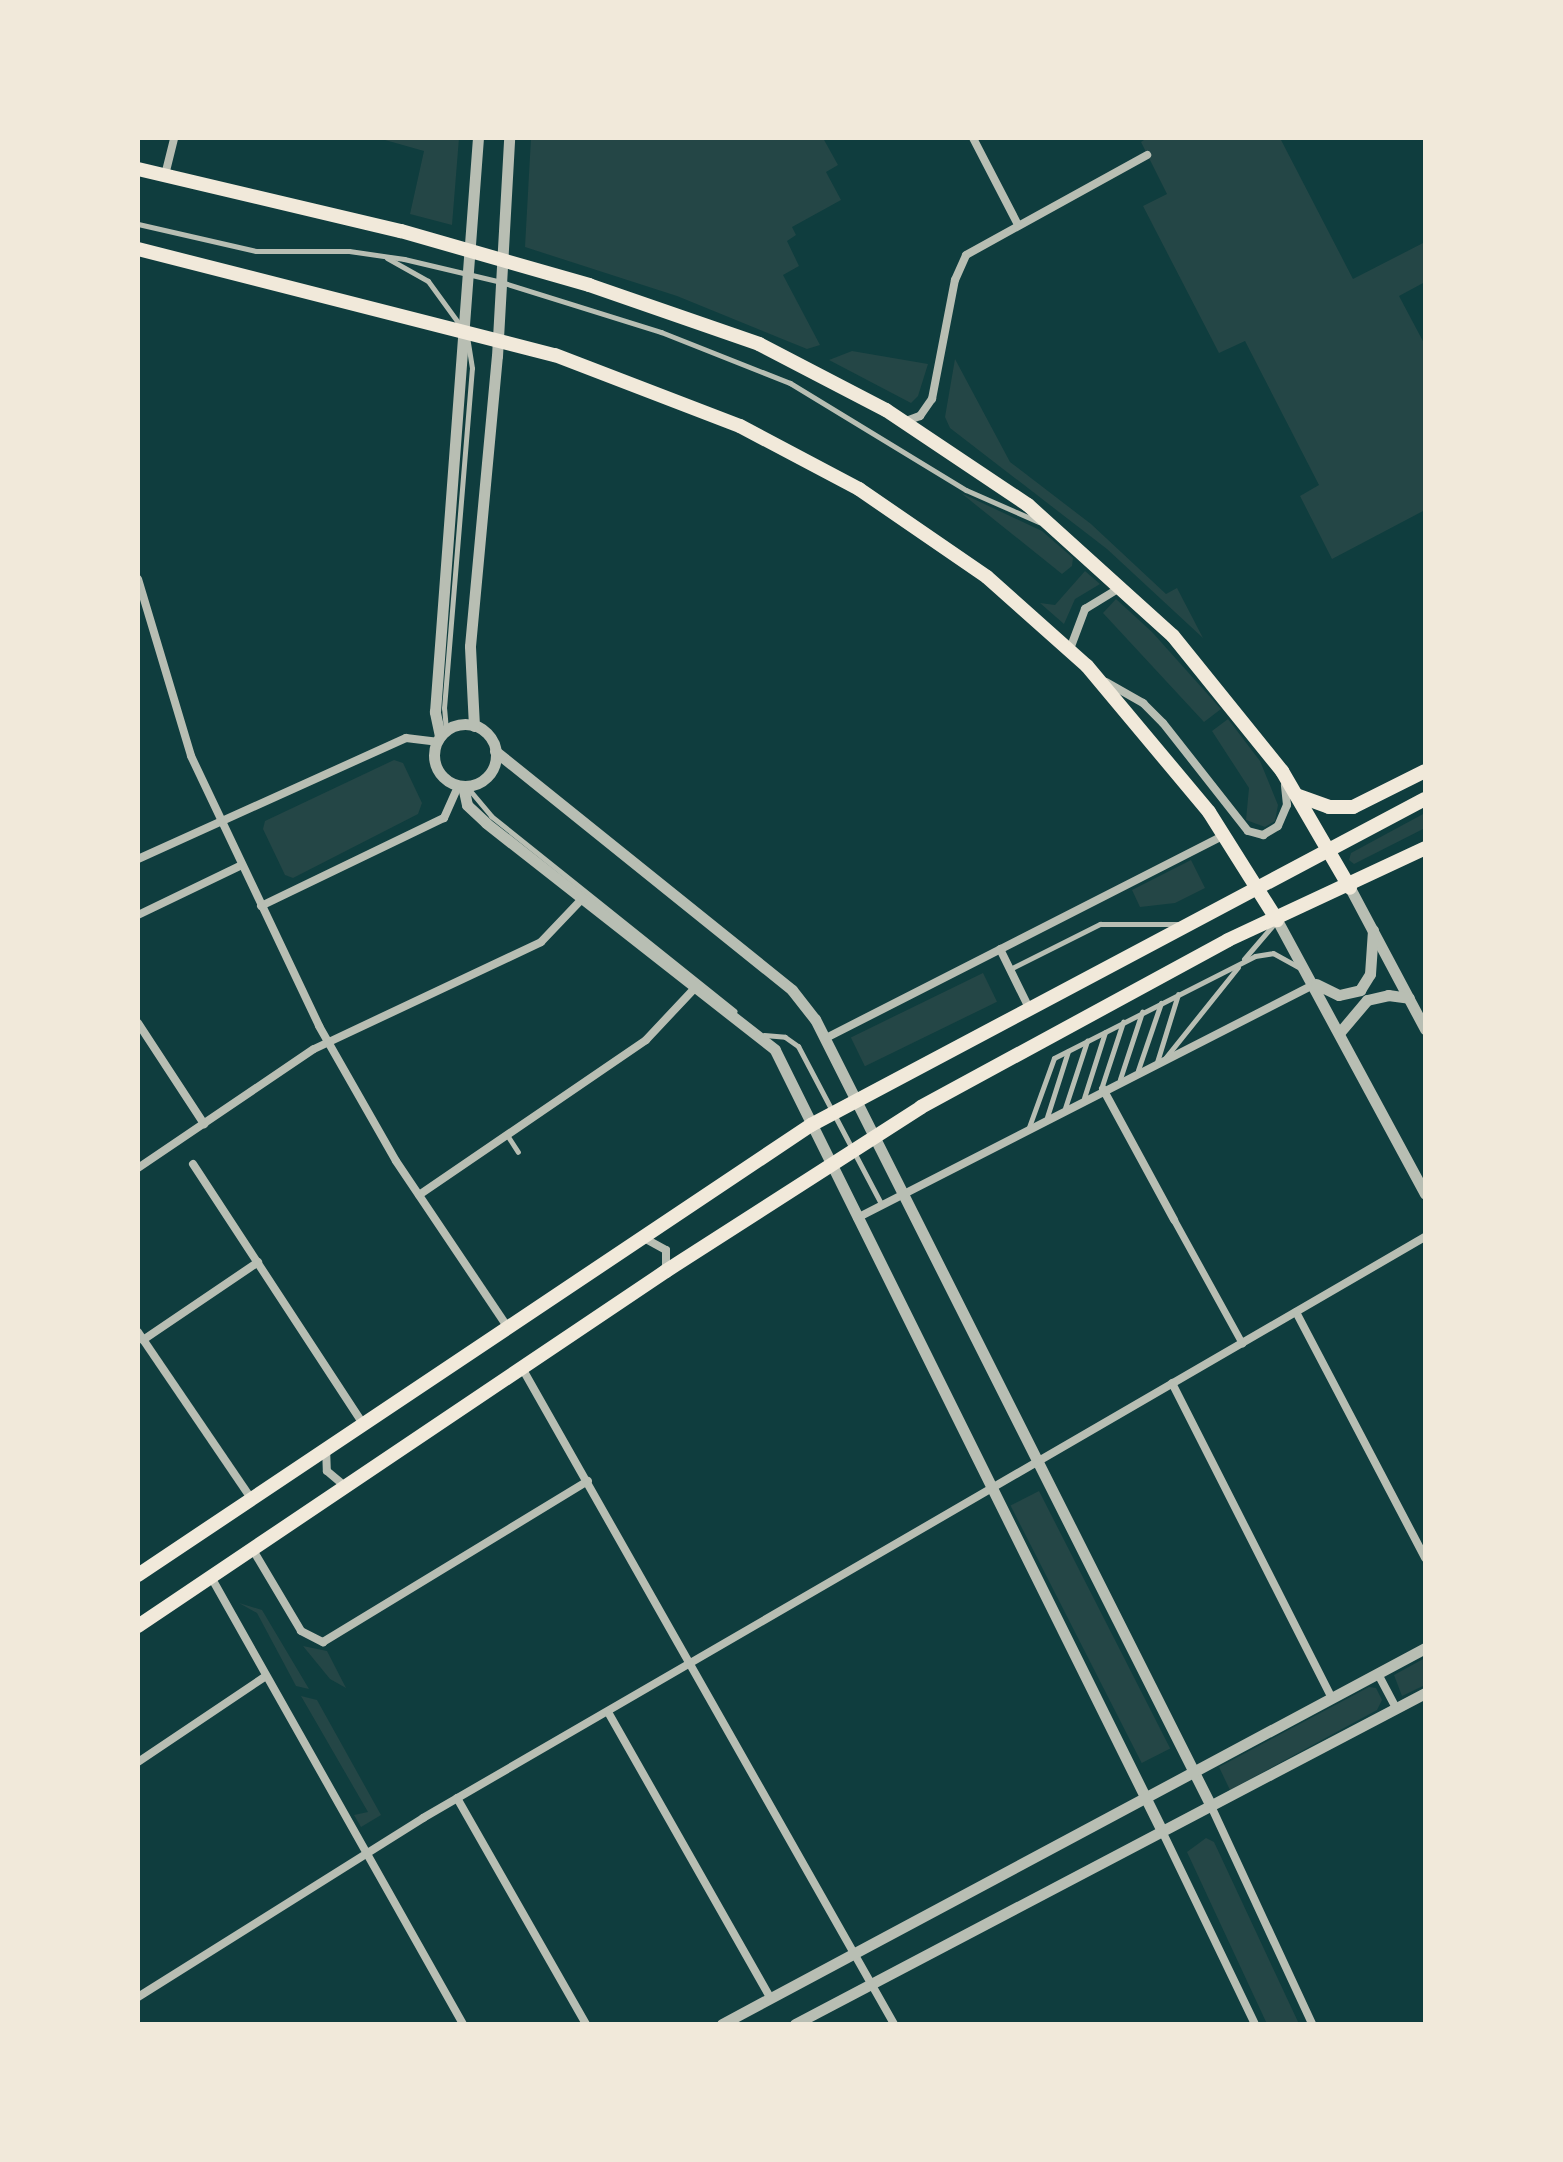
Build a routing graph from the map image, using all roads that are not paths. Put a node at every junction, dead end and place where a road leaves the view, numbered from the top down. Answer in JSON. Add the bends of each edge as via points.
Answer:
{"nodes":[{"id":1,"x":174,"y":138,"type":"edge"},
{"id":2,"x":478,"y":138,"type":"edge"},
{"id":3,"x":509,"y":138,"type":"edge"},
{"id":4,"x":973,"y":138,"type":"edge"},
{"id":5,"x":1147,"y":155,"type":"dead end"},
{"id":6,"x":138,"y":169,"type":"edge"},
{"id":7,"x":165,"y":175,"type":"junction"},
{"id":8,"x":1017,"y":223,"type":"junction"},
{"id":9,"x":138,"y":224,"type":"edge"},
{"id":10,"x":138,"y":249,"type":"edge"},
{"id":11,"x":469,"y":250,"type":"junction"},
{"id":12,"x":378,"y":255,"type":"junction"},
{"id":13,"x":501,"y":258,"type":"junction"},
{"id":14,"x":472,"y":276,"type":"junction"},
{"id":15,"x":501,"y":282,"type":"junction"},
{"id":16,"x":465,"y":332,"type":"junction"},
{"id":17,"x":498,"y":340,"type":"junction"},
{"id":18,"x":906,"y":421,"type":"junction"},
{"id":19,"x":1055,"y":527,"type":"junction"},
{"id":20,"x":138,"y":579,"type":"edge"},
{"id":21,"x":1121,"y":587,"type":"junction"},
{"id":22,"x":1070,"y":649,"type":"junction"},
{"id":23,"x":1098,"y":678,"type":"junction"},
{"id":24,"x":474,"y":726,"type":"junction"},
{"id":25,"x":441,"y":736,"type":"junction"},
{"id":26,"x":495,"y":751,"type":"junction"},
{"id":27,"x":1282,"y":771,"type":"junction"},
{"id":28,"x":1425,"y":771,"type":"edge"},
{"id":29,"x":463,"y":785,"type":"junction"},
{"id":30,"x":1299,"y":796,"type":"junction"},
{"id":31,"x":1425,"y":799,"type":"edge"},
{"id":32,"x":220,"y":819,"type":"junction"},
{"id":33,"x":1224,"y":835,"type":"junction"},
{"id":34,"x":1330,"y":848,"type":"junction"},
{"id":35,"x":1425,"y":848,"type":"edge"},
{"id":36,"x":138,"y":859,"type":"edge"},
{"id":37,"x":242,"y":865,"type":"junction"},
{"id":38,"x":1255,"y":888,"type":"junction"},
{"id":39,"x":1350,"y":888,"type":"junction"},
{"id":40,"x":581,"y":900,"type":"junction"},
{"id":41,"x":261,"y":906,"type":"junction"},
{"id":42,"x":138,"y":915,"type":"edge"},
{"id":43,"x":1277,"y":920,"type":"junction"},
{"id":44,"x":1187,"y":925,"type":"junction"},
{"id":45,"x":1373,"y":930,"type":"junction"},
{"id":46,"x":1000,"y":949,"type":"junction"},
{"id":47,"x":1241,"y":963,"type":"junction"},
{"id":48,"x":1010,"y":969,"type":"junction"},
{"id":49,"x":1315,"y":984,"type":"junction"},
{"id":50,"x":693,"y":990,"type":"junction"},
{"id":51,"x":1178,"y":993,"type":"junction"},
{"id":52,"x":1409,"y":998,"type":"junction"},
{"id":53,"x":1161,"y":1003,"type":"junction"},
{"id":54,"x":1029,"y":1008,"type":"junction"},
{"id":55,"x":1142,"y":1012,"type":"junction"},
{"id":56,"x":1123,"y":1022,"type":"junction"},
{"id":57,"x":138,"y":1023,"type":"edge"},
{"id":58,"x":1425,"y":1029,"type":"edge"},
{"id":59,"x":1105,"y":1032,"type":"junction"},
{"id":60,"x":1340,"y":1032,"type":"junction"},
{"id":61,"x":764,"y":1035,"type":"junction"},
{"id":62,"x":828,"y":1037,"type":"junction"},
{"id":63,"x":1087,"y":1041,"type":"junction"},
{"id":64,"x":327,"y":1042,"type":"junction"},
{"id":65,"x":775,"y":1050,"type":"junction"},
{"id":66,"x":1068,"y":1051,"type":"junction"},
{"id":67,"x":1166,"y":1057,"type":"junction"},
{"id":68,"x":1157,"y":1062,"type":"junction"},
{"id":69,"x":1138,"y":1070,"type":"junction"},
{"id":70,"x":1120,"y":1079,"type":"junction"},
{"id":71,"x":1102,"y":1089,"type":"junction"},
{"id":72,"x":1084,"y":1098,"type":"junction"},
{"id":73,"x":857,"y":1099,"type":"junction"},
{"id":74,"x":1065,"y":1108,"type":"junction"},
{"id":75,"x":833,"y":1112,"type":"junction"},
{"id":76,"x":1047,"y":1117,"type":"junction"},
{"id":77,"x":204,"y":1124,"type":"junction"},
{"id":78,"x":811,"y":1125,"type":"junction"},
{"id":79,"x":1029,"y":1127,"type":"junction"},
{"id":80,"x":507,"y":1135,"type":"junction"},
{"id":81,"x":876,"y":1135,"type":"junction"},
{"id":82,"x":853,"y":1150,"type":"junction"},
{"id":83,"x":518,"y":1152,"type":"dead end"},
{"id":84,"x":193,"y":1164,"type":"dead end"},
{"id":85,"x":831,"y":1165,"type":"junction"},
{"id":86,"x":138,"y":1168,"type":"edge"},
{"id":87,"x":904,"y":1193,"type":"junction"},
{"id":88,"x":1425,"y":1194,"type":"edge"},
{"id":89,"x":419,"y":1195,"type":"junction"},
{"id":90,"x":882,"y":1205,"type":"junction"},
{"id":91,"x":857,"y":1218,"type":"junction"},
{"id":92,"x":1174,"y":1220,"type":"joint"},
{"id":93,"x":641,"y":1237,"type":"junction"},
{"id":94,"x":1425,"y":1237,"type":"edge"},
{"id":95,"x":258,"y":1262,"type":"junction"},
{"id":96,"x":666,"y":1271,"type":"junction"},
{"id":97,"x":1296,"y":1312,"type":"junction"},
{"id":98,"x":507,"y":1326,"type":"junction"},
{"id":99,"x":140,"y":1336,"type":"edge"},
{"id":100,"x":1242,"y":1343,"type":"junction"},
{"id":101,"x":522,"y":1368,"type":"junction"},
{"id":102,"x":1172,"y":1383,"type":"junction"},
{"id":103,"x":362,"y":1422,"type":"junction"},
{"id":104,"x":327,"y":1447,"type":"junction"},
{"id":105,"x":1039,"y":1462,"type":"junction"},
{"id":106,"x":588,"y":1481,"type":"junction"},
{"id":107,"x":346,"y":1487,"type":"junction"},
{"id":108,"x":992,"y":1488,"type":"junction"},
{"id":109,"x":251,"y":1498,"type":"junction"},
{"id":110,"x":253,"y":1550,"type":"junction"},
{"id":111,"x":1425,"y":1558,"type":"edge"},
{"id":112,"x":140,"y":1569,"type":"edge"},
{"id":113,"x":211,"y":1577,"type":"junction"},
{"id":114,"x":138,"y":1626,"type":"edge"},
{"id":115,"x":1425,"y":1648,"type":"edge"},
{"id":116,"x":691,"y":1662,"type":"junction"},
{"id":117,"x":1378,"y":1674,"type":"junction"},
{"id":118,"x":266,"y":1676,"type":"junction"},
{"id":119,"x":1425,"y":1693,"type":"edge"},
{"id":120,"x":1332,"y":1698,"type":"junction"},
{"id":121,"x":1396,"y":1708,"type":"junction"},
{"id":122,"x":608,"y":1712,"type":"junction"},
{"id":123,"x":138,"y":1762,"type":"edge"},
{"id":124,"x":1195,"y":1773,"type":"junction"},
{"id":125,"x":457,"y":1798,"type":"junction"},
{"id":126,"x":1146,"y":1799,"type":"junction"},
{"id":127,"x":1211,"y":1806,"type":"junction"},
{"id":128,"x":1162,"y":1831,"type":"junction"},
{"id":129,"x":366,"y":1852,"type":"junction"},
{"id":130,"x":854,"y":1954,"type":"junction"},
{"id":131,"x":872,"y":1984,"type":"junction"},
{"id":132,"x":138,"y":1997,"type":"edge"},
{"id":133,"x":771,"y":1999,"type":"junction"},
{"id":134,"x":463,"y":2024,"type":"edge"},
{"id":135,"x":586,"y":2024,"type":"edge"},
{"id":136,"x":722,"y":2024,"type":"edge"},
{"id":137,"x":795,"y":2024,"type":"edge"},
{"id":138,"x":894,"y":2024,"type":"edge"},
{"id":139,"x":1255,"y":2024,"type":"edge"},
{"id":140,"x":1312,"y":2024,"type":"edge"}],
"edges":[{"from":1,"to":7,"type":"street"},
{"from":2,"to":11,"type":"street"},
{"from":3,"to":13,"type":"street"},
{"from":4,"to":8,"type":"street"},
{"from":5,"to":8,"type":"street"},
{"from":6,"to":7,"type":"main road"},
{"from":7,"to":11,"type":"main road"},
{"from":8,"to":18,"type":"street","via":[[977,245],[961,263],[935,390],[920,416]]},
{"from":9,"to":12,"type":"lane","via":[[256,251]]},
{"from":10,"to":16,"type":"main road"},
{"from":11,"to":13,"type":"main road"},
{"from":11,"to":14,"type":"street"},
{"from":12,"to":14,"type":"lane"},
{"from":12,"to":16,"type":"lane","via":[[428,281]]},
{"from":13,"to":15,"type":"street"},
{"from":13,"to":18,"type":"main road","via":[[743,337]]},
{"from":14,"to":15,"type":"lane"},
{"from":14,"to":16,"type":"street"},
{"from":15,"to":17,"type":"street"},
{"from":15,"to":19,"type":"lane","via":[[764,371],[856,420],[966,490]]},
{"from":16,"to":17,"type":"main road"},
{"from":16,"to":25,"type":"street","via":[[435,712]]},
{"from":17,"to":22,"type":"main road","via":[[657,392],[816,464],[947,547]]},
{"from":17,"to":24,"type":"street","via":[[470,646]]},
{"from":18,"to":19,"type":"main road"},
{"from":19,"to":21,"type":"main road"},
{"from":20,"to":32,"type":"street","via":[[169,694]]},
{"from":21,"to":22,"type":"street","via":[[1085,609]]},
{"from":21,"to":27,"type":"main road","via":[[1206,673]]},
{"from":22,"to":23,"type":"main road"},
{"from":23,"to":27,"type":"street","via":[[1150,709],[1253,834],[1272,832],[1283,820],[1287,800]]},
{"from":23,"to":33,"type":"main road","via":[[1158,746]]},
{"from":24,"to":25,"type":"street"},
{"from":24,"to":26,"type":"street","via":[[488,735]]},
{"from":25,"to":29,"type":"street","via":[[434,757],[439,772]]},
{"from":25,"to":32,"type":"street","via":[[406,738]]},
{"from":26,"to":29,"type":"street","via":[[489,774]]},
{"from":26,"to":62,"type":"street","via":[[792,990]]},
{"from":27,"to":30,"type":"main road"},
{"from":28,"to":30,"type":"main road","via":[[1353,807],[1329,807]]},
{"from":29,"to":40,"type":"street","via":[[473,812]]},
{"from":29,"to":41,"type":"street","via":[[444,818]]},
{"from":29,"to":61,"type":"lane","via":[[491,816]]},
{"from":30,"to":34,"type":"main road"},
{"from":31,"to":34,"type":"main road"},
{"from":32,"to":36,"type":"street"},
{"from":32,"to":37,"type":"street"},
{"from":33,"to":38,"type":"main road"},
{"from":33,"to":46,"type":"street"},
{"from":34,"to":38,"type":"main road"},
{"from":34,"to":39,"type":"main road"},
{"from":35,"to":39,"type":"main road"},
{"from":37,"to":41,"type":"street"},
{"from":37,"to":42,"type":"street"},
{"from":38,"to":43,"type":"main road"},
{"from":38,"to":44,"type":"main road"},
{"from":39,"to":43,"type":"main road"},
{"from":39,"to":45,"type":"street"},
{"from":40,"to":50,"type":"street"},
{"from":40,"to":64,"type":"street","via":[[541,942]]},
{"from":41,"to":64,"type":"street"},
{"from":43,"to":47,"type":"lane"},
{"from":43,"to":49,"type":"street"},
{"from":43,"to":81,"type":"main road","via":[[1228,940],[1038,1041]]},
{"from":44,"to":48,"type":"lane","via":[[1145,920],[1100,924]]},
{"from":44,"to":54,"type":"main road"},
{"from":45,"to":49,"type":"street","via":[[1370,974],[1360,990],[1339,995]]},
{"from":45,"to":52,"type":"street"},
{"from":46,"to":48,"type":"street"},
{"from":46,"to":62,"type":"street"},
{"from":47,"to":49,"type":"lane","via":[[1273,953]]},
{"from":47,"to":51,"type":"lane"},
{"from":47,"to":67,"type":"lane"},
{"from":48,"to":54,"type":"street"},
{"from":49,"to":60,"type":"street"},
{"from":49,"to":67,"type":"street"},
{"from":50,"to":65,"type":"street"},
{"from":50,"to":80,"type":"street","via":[[646,1040]]},
{"from":51,"to":53,"type":"lane"},
{"from":51,"to":68,"type":"lane"},
{"from":52,"to":58,"type":"street"},
{"from":52,"to":60,"type":"street","via":[[1367,1000]]},
{"from":53,"to":55,"type":"lane"},
{"from":53,"to":69,"type":"lane"},
{"from":54,"to":73,"type":"main road"},
{"from":55,"to":56,"type":"lane"},
{"from":55,"to":70,"type":"lane"},
{"from":56,"to":59,"type":"lane"},
{"from":56,"to":71,"type":"lane"},
{"from":57,"to":77,"type":"street"},
{"from":59,"to":63,"type":"lane"},
{"from":59,"to":72,"type":"lane"},
{"from":60,"to":88,"type":"street"},
{"from":61,"to":65,"type":"lane"},
{"from":61,"to":75,"type":"lane","via":[[785,1037],[798,1046]]},
{"from":62,"to":73,"type":"street"},
{"from":63,"to":66,"type":"lane"},
{"from":63,"to":74,"type":"lane"},
{"from":64,"to":77,"type":"street"},
{"from":64,"to":89,"type":"street"},
{"from":65,"to":78,"type":"street"},
{"from":66,"to":76,"type":"lane"},
{"from":66,"to":79,"type":"lane","via":[[1050,1063]]},
{"from":67,"to":68,"type":"street"},
{"from":68,"to":69,"type":"street"},
{"from":69,"to":70,"type":"street"},
{"from":70,"to":71,"type":"street"},
{"from":71,"to":72,"type":"street"},
{"from":71,"to":92,"type":"street"},
{"from":72,"to":74,"type":"street"},
{"from":73,"to":75,"type":"main road"},
{"from":73,"to":81,"type":"street"},
{"from":74,"to":76,"type":"street"},
{"from":75,"to":78,"type":"main road"},
{"from":75,"to":82,"type":"lane"},
{"from":76,"to":79,"type":"street"},
{"from":77,"to":86,"type":"street"},
{"from":78,"to":85,"type":"street"},
{"from":78,"to":93,"type":"main road"},
{"from":79,"to":87,"type":"street"},
{"from":80,"to":83,"type":"lane"},
{"from":80,"to":89,"type":"street"},
{"from":81,"to":82,"type":"main road"},
{"from":81,"to":87,"type":"street"},
{"from":82,"to":85,"type":"main road"},
{"from":82,"to":90,"type":"lane"},
{"from":84,"to":95,"type":"street"},
{"from":85,"to":91,"type":"street"},
{"from":85,"to":96,"type":"main road"},
{"from":87,"to":90,"type":"street"},
{"from":87,"to":105,"type":"street"},
{"from":89,"to":98,"type":"street"},
{"from":90,"to":91,"type":"street"},
{"from":91,"to":108,"type":"street"},
{"from":92,"to":100,"type":"street"},
{"from":93,"to":96,"type":"street","via":[[666,1250]]},
{"from":93,"to":98,"type":"main road"},
{"from":94,"to":97,"type":"street"},
{"from":95,"to":99,"type":"street"},
{"from":95,"to":103,"type":"street"},
{"from":96,"to":101,"type":"main road"},
{"from":97,"to":100,"type":"street"},
{"from":97,"to":111,"type":"street"},
{"from":98,"to":103,"type":"main road"},
{"from":99,"to":109,"type":"street"},
{"from":100,"to":102,"type":"street"},
{"from":101,"to":106,"type":"street"},
{"from":101,"to":107,"type":"main road"},
{"from":102,"to":105,"type":"street"},
{"from":102,"to":120,"type":"street"},
{"from":103,"to":104,"type":"main road"},
{"from":104,"to":107,"type":"street","via":[[327,1471]]},
{"from":104,"to":109,"type":"main road"},
{"from":105,"to":108,"type":"street"},
{"from":105,"to":124,"type":"street"},
{"from":106,"to":110,"type":"street","via":[[336,1637],[316,1642],[301,1631]]},
{"from":106,"to":116,"type":"street"},
{"from":107,"to":110,"type":"main road"},
{"from":108,"to":116,"type":"street"},
{"from":108,"to":126,"type":"street"},
{"from":109,"to":112,"type":"main road"},
{"from":110,"to":113,"type":"main road"},
{"from":113,"to":114,"type":"main road"},
{"from":113,"to":118,"type":"street"},
{"from":115,"to":117,"type":"street"},
{"from":116,"to":122,"type":"street"},
{"from":116,"to":130,"type":"street"},
{"from":117,"to":120,"type":"street"},
{"from":117,"to":121,"type":"street"},
{"from":118,"to":123,"type":"street"},
{"from":118,"to":129,"type":"street"},
{"from":119,"to":121,"type":"street"},
{"from":120,"to":124,"type":"street"},
{"from":121,"to":127,"type":"street"},
{"from":122,"to":125,"type":"street"},
{"from":122,"to":133,"type":"street"},
{"from":124,"to":126,"type":"street"},
{"from":124,"to":127,"type":"street"},
{"from":125,"to":129,"type":"street"},
{"from":125,"to":135,"type":"street"},
{"from":126,"to":128,"type":"street"},
{"from":126,"to":130,"type":"street"},
{"from":127,"to":128,"type":"street"},
{"from":127,"to":140,"type":"street"},
{"from":128,"to":131,"type":"street"},
{"from":128,"to":139,"type":"street"},
{"from":129,"to":132,"type":"street"},
{"from":129,"to":134,"type":"street"},
{"from":130,"to":131,"type":"street"},
{"from":130,"to":133,"type":"street"},
{"from":131,"to":137,"type":"street"},
{"from":131,"to":138,"type":"street"},
{"from":133,"to":136,"type":"street"}]}
